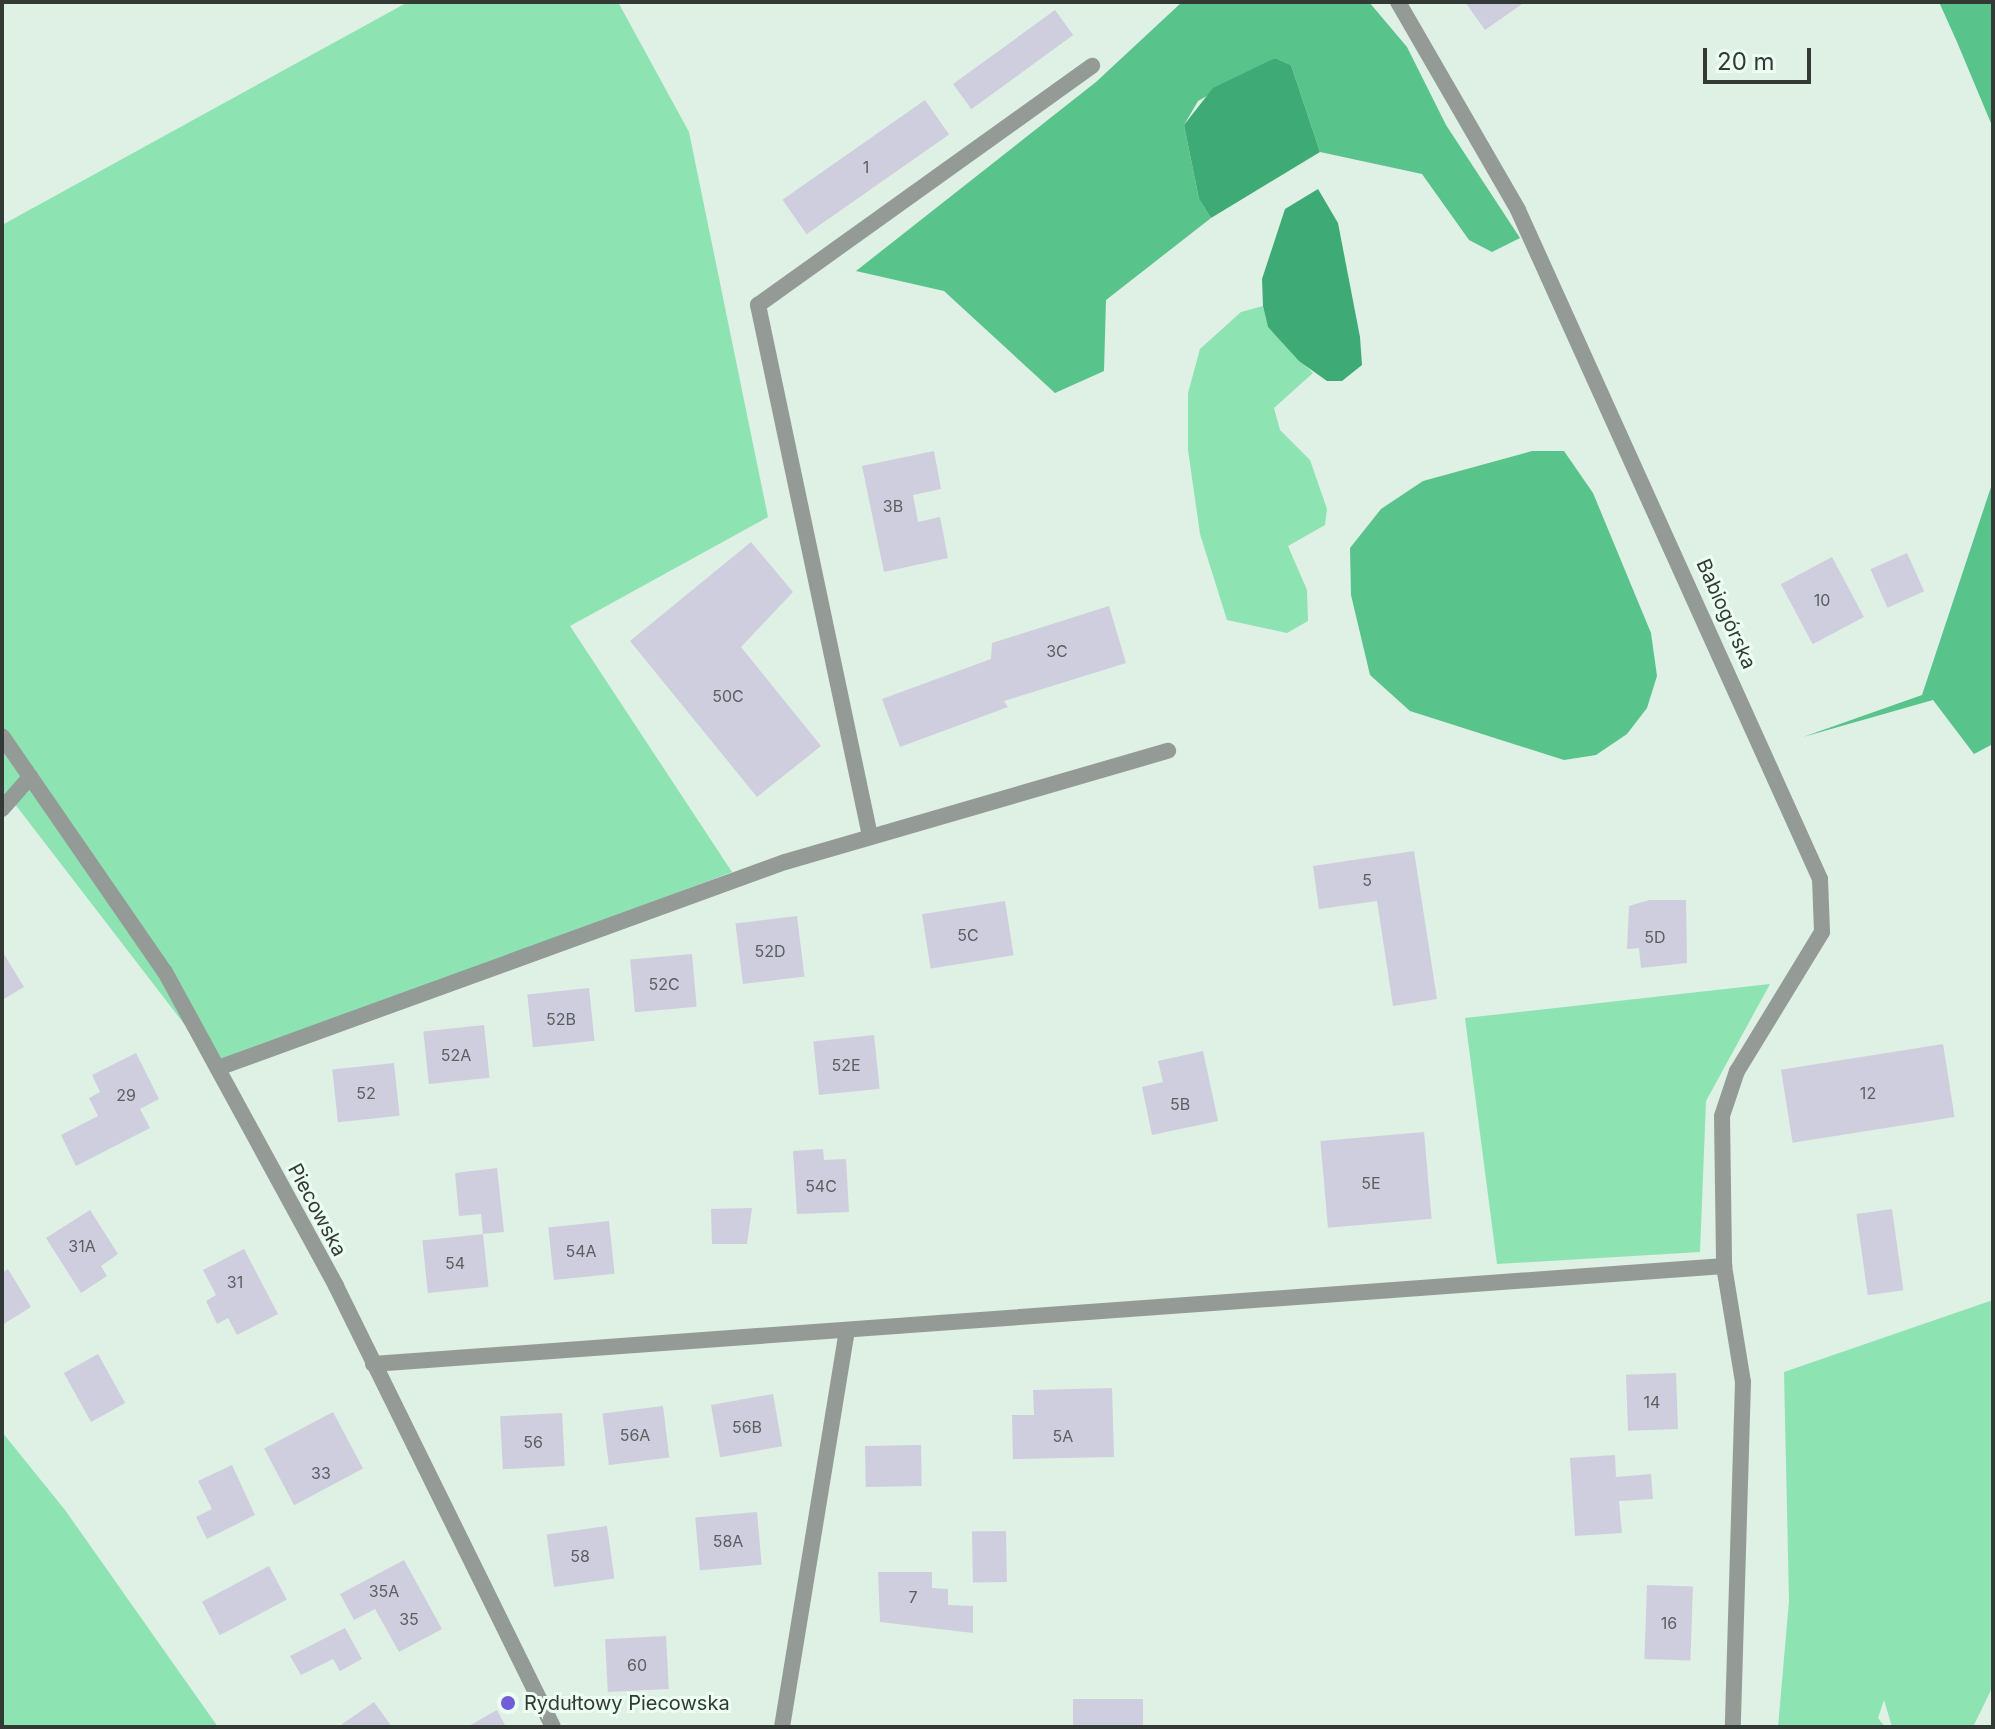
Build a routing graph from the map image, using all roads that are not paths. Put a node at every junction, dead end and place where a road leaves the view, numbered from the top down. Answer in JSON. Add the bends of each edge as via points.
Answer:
{"nodes":[{"id":1,"x":1398,"y":2,"type":"edge"},
{"id":2,"x":1092,"y":66,"type":"dead end"},
{"id":3,"x":2,"y":736,"type":"edge"},
{"id":4,"x":1168,"y":751,"type":"dead end"},
{"id":5,"x":30,"y":777,"type":"junction"},
{"id":6,"x":2,"y":809,"type":"edge"},
{"id":7,"x":870,"y":836,"type":"junction"},
{"id":8,"x":218,"y":1068,"type":"junction"},
{"id":9,"x":1724,"y":1266,"type":"junction"},
{"id":10,"x":847,"y":1330,"type":"junction"},
{"id":11,"x":373,"y":1364,"type":"junction"},
{"id":12,"x":553,"y":1727,"type":"edge"},
{"id":13,"x":782,"y":1727,"type":"edge"},
{"id":14,"x":1733,"y":1727,"type":"edge"}],
"edges":[{"from":1,"to":9,"type":"street","name":"Babiogórska","via":[[1518,210],[1820,879],[1822,932],[1737,1071],[1722,1116]]},
{"from":2,"to":7,"type":"street","via":[[758,305]]},
{"from":3,"to":5,"type":"street","name":"Piecowska"},
{"from":4,"to":7,"type":"street"},
{"from":5,"to":6,"type":"street"},
{"from":5,"to":8,"type":"street","name":"Piecowska","via":[[165,972]]},
{"from":7,"to":8,"type":"street"},
{"from":8,"to":11,"type":"street","name":"Piecowska"},
{"from":9,"to":10,"type":"street"},
{"from":9,"to":14,"type":"street","name":"Babiogórska","via":[[1743,1382]]},
{"from":10,"to":11,"type":"street"},
{"from":10,"to":13,"type":"street"},
{"from":11,"to":12,"type":"street","name":"Piecowska"}]}
